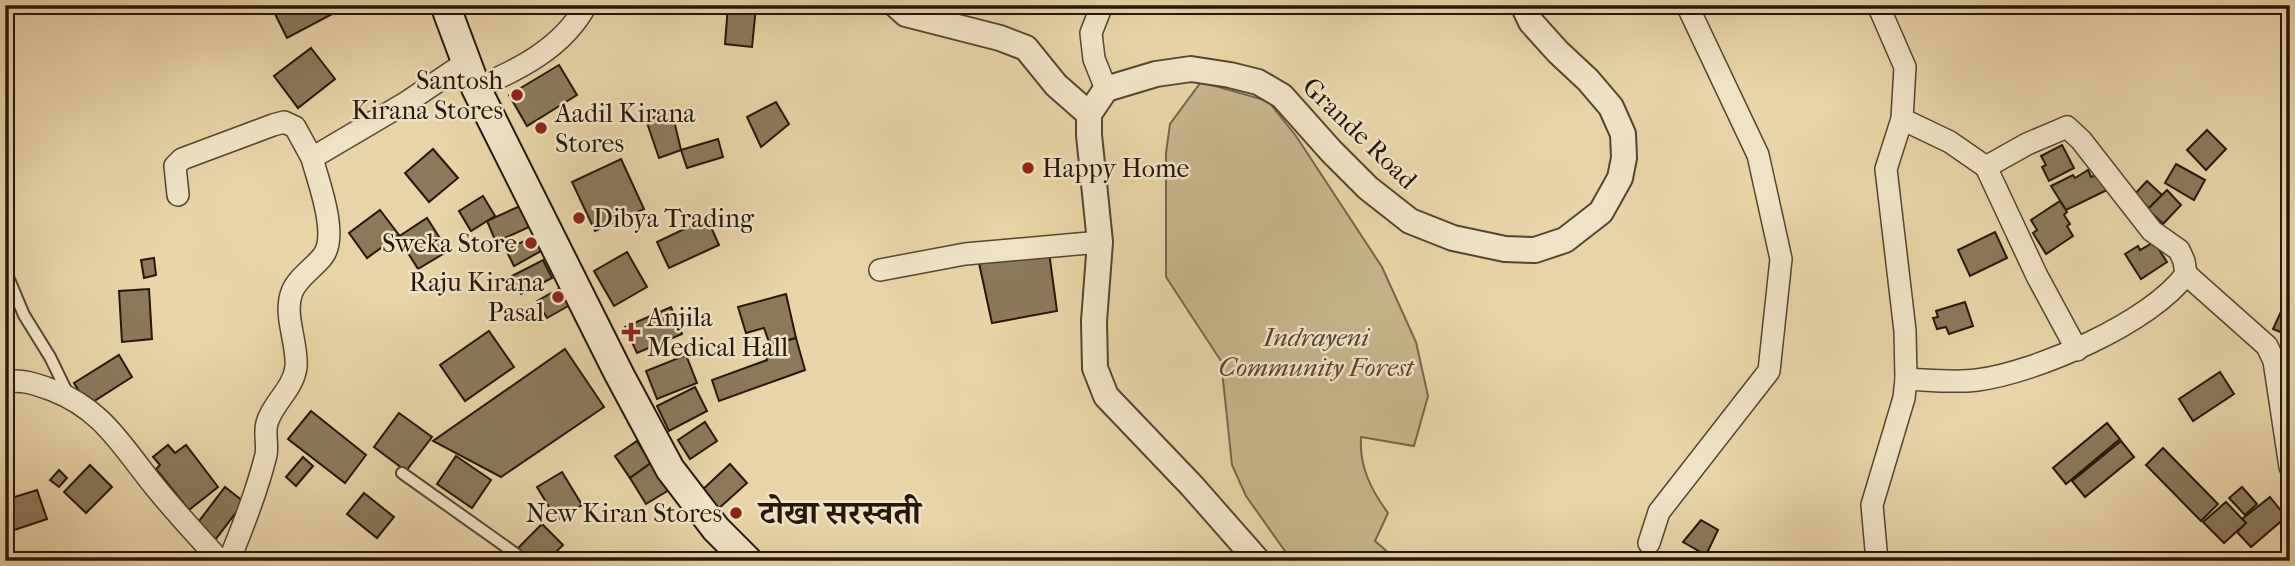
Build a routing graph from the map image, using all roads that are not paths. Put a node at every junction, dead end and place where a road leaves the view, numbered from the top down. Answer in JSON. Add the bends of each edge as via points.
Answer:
{"nodes":[{"id":1,"x":445,"y":5,"type":"edge"},
{"id":2,"x":586,"y":5,"type":"edge"},
{"id":3,"x":896,"y":5,"type":"edge"},
{"id":4,"x":1102,"y":5,"type":"edge"},
{"id":5,"x":1523,"y":5,"type":"edge"},
{"id":6,"x":1687,"y":5,"type":"edge"},
{"id":7,"x":1878,"y":5,"type":"edge"},
{"id":8,"x":470,"y":76,"type":"junction"},
{"id":9,"x":1106,"y":89,"type":"junction"},
{"id":10,"x":1089,"y":114,"type":"junction"},
{"id":11,"x":1902,"y":119,"type":"junction"},
{"id":12,"x":312,"y":158,"type":"junction"},
{"id":13,"x":1986,"y":167,"type":"junction"},
{"id":14,"x":178,"y":195,"type":"dead end"},
{"id":15,"x":1100,"y":242,"type":"junction"},
{"id":16,"x":5,"y":270,"type":"edge"},
{"id":17,"x":880,"y":270,"type":"dead end"},
{"id":18,"x":2186,"y":274,"type":"junction"},
{"id":19,"x":2077,"y":350,"type":"junction"},
{"id":20,"x":1906,"y":380,"type":"junction"},
{"id":21,"x":5,"y":382,"type":"edge"},
{"id":22,"x":70,"y":397,"type":"junction"},
{"id":23,"x":2290,"y":467,"type":"edge"},
{"id":24,"x":402,"y":473,"type":"dead end"},
{"id":25,"x":1649,"y":543,"type":"dead end"},
{"id":26,"x":220,"y":561,"type":"edge"},
{"id":27,"x":229,"y":561,"type":"edge"},
{"id":28,"x":523,"y":561,"type":"edge"},
{"id":29,"x":748,"y":561,"type":"edge"},
{"id":30,"x":1258,"y":561,"type":"edge"},
{"id":31,"x":1877,"y":561,"type":"edge"}],
"edges":[{"from":1,"to":8,"type":"main road"},
{"from":2,"to":8,"type":"street","via":[[552,46],[517,71]]},
{"from":3,"to":10,"type":"street","via":[[906,14],[1026,48],[1056,85]]},
{"from":4,"to":9,"type":"street","via":[[1091,33],[1094,59]]},
{"from":5,"to":9,"type":"street","name":"Grande Road","via":[[1531,22],[1611,107],[1623,135],[1620,178],[1601,212],[1564,240],[1535,250],[1453,238],[1410,221],[1368,188],[1282,96],[1258,82],[1191,69]]},
{"from":6,"to":25,"type":"street","via":[[1758,155],[1781,259],[1769,371],[1659,512]]},
{"from":7,"to":11,"type":"street","via":[[1905,67]]},
{"from":8,"to":12,"type":"street","via":[[407,102]]},
{"from":8,"to":29,"type":"main road","via":[[670,469],[716,529]]},
{"from":9,"to":10,"type":"street"},
{"from":10,"to":15,"type":"street"},
{"from":11,"to":13,"type":"street","via":[[1950,142]]},
{"from":11,"to":20,"type":"street","via":[[1886,169],[1905,331]]},
{"from":12,"to":14,"type":"street","via":[[295,127],[284,122],[273,125],[182,159],[175,166]]},
{"from":12,"to":27,"type":"street","via":[[329,224],[328,243],[325,254],[291,292],[296,365],[292,384],[267,419],[267,451],[257,489]]},
{"from":13,"to":18,"type":"street","via":[[2067,127],[2152,231],[2179,250]]},
{"from":13,"to":19,"type":"street","via":[[2036,276]]},
{"from":15,"to":17,"type":"street","via":[[965,254]]},
{"from":15,"to":30,"type":"street","via":[[1094,343],[1095,368],[1106,396]]},
{"from":16,"to":22,"type":"lane","via":[[24,315]]},
{"from":18,"to":19,"type":"street","via":[[2162,300]]},
{"from":18,"to":23,"type":"street","via":[[2267,346],[2274,361]]},
{"from":19,"to":20,"type":"street","via":[[1977,380]]},
{"from":20,"to":31,"type":"street","via":[[1872,505]]},
{"from":21,"to":22,"type":"street","via":[[28,382]]},
{"from":22,"to":26,"type":"street","via":[[99,418]]},
{"from":24,"to":28,"type":"lane"}]}
